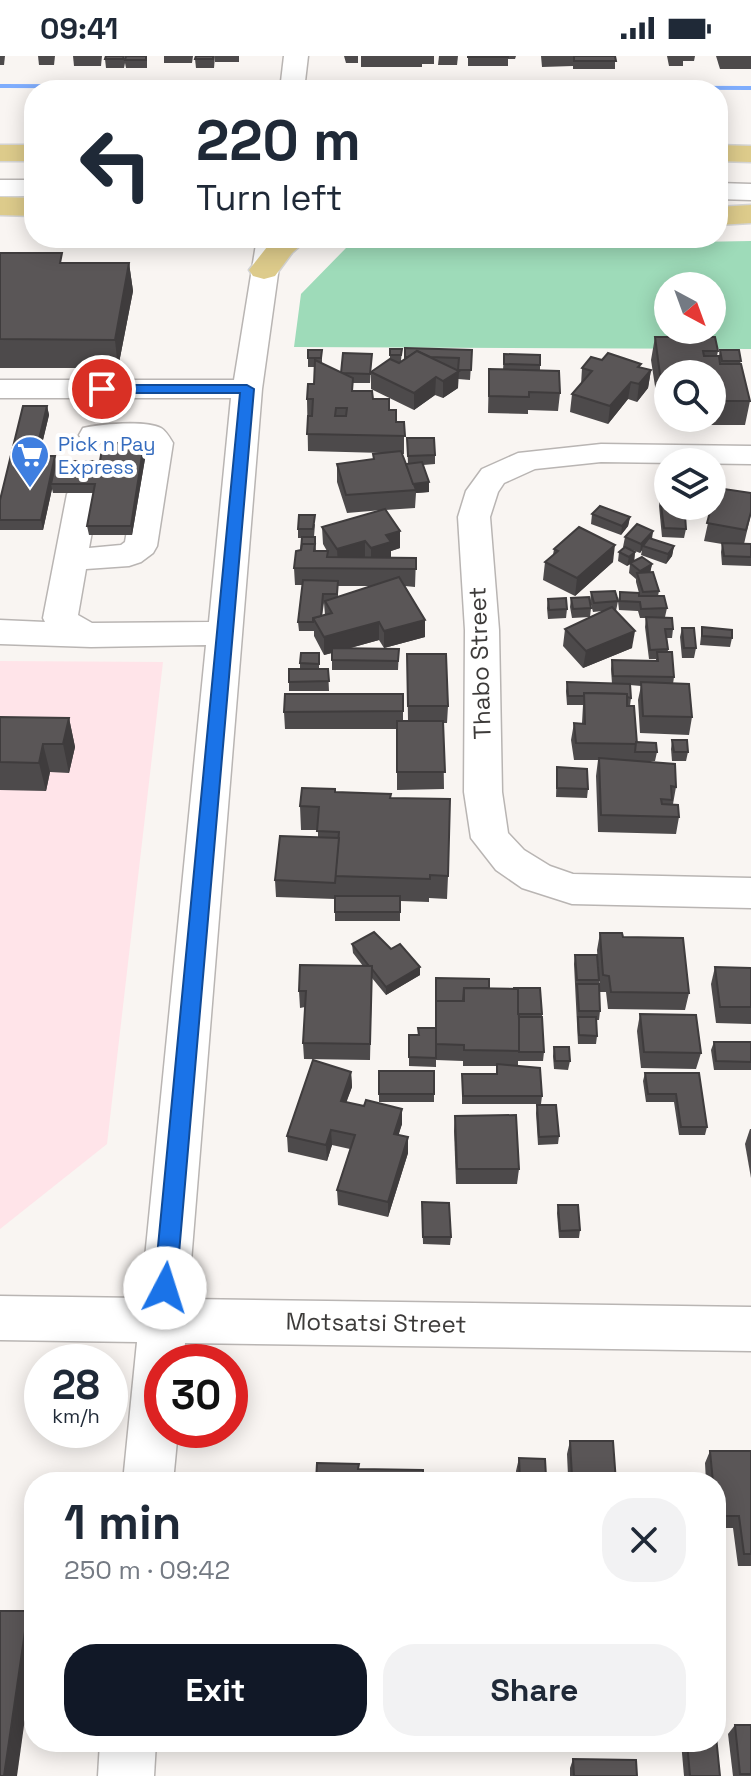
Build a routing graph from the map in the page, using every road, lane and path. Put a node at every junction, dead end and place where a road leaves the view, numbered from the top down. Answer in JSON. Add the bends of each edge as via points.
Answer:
{"nodes":[{"id":1,"x":296,"y":56,"type":"edge"},
{"id":2,"x":293,"y":80,"type":"edge"},
{"id":3,"x":0,"y":153,"type":"edge"},
{"id":4,"x":24,"y":153,"type":"edge"},
{"id":5,"x":728,"y":153,"type":"edge"},
{"id":6,"x":751,"y":154,"type":"edge"},
{"id":7,"x":0,"y":165,"type":"edge"},
{"id":8,"x":24,"y":165,"type":"edge"},
{"id":9,"x":728,"y":168,"type":"edge"},
{"id":10,"x":751,"y":168,"type":"edge"},
{"id":11,"x":0,"y":188,"type":"edge"},
{"id":12,"x":24,"y":188,"type":"edge"},
{"id":13,"x":728,"y":191,"type":"edge"},
{"id":14,"x":751,"y":192,"type":"edge"},
{"id":15,"x":0,"y":206,"type":"edge"},
{"id":16,"x":24,"y":207,"type":"edge"},
{"id":17,"x":751,"y":214,"type":"edge"},
{"id":18,"x":728,"y":215,"type":"edge"},
{"id":19,"x":260,"y":249,"type":"edge"},
{"id":20,"x":0,"y":389,"type":"edge"},
{"id":21,"x":102,"y":389,"type":"junction"},
{"id":22,"x":247,"y":389,"type":"junction"},
{"id":23,"x":751,"y":455,"type":"edge"},
{"id":24,"x":83,"y":494,"type":"edge"},
{"id":25,"x":69,"y":560,"type":"junction"},
{"id":26,"x":0,"y":632,"type":"edge"},
{"id":27,"x":224,"y":633,"type":"junction"},
{"id":28,"x":91,"y":635,"type":"junction"},
{"id":29,"x":751,"y":893,"type":"edge"},
{"id":30,"x":0,"y":1318,"type":"edge"},
{"id":31,"x":162,"y":1319,"type":"junction"},
{"id":32,"x":751,"y":1329,"type":"edge"},
{"id":33,"x":149,"y":1472,"type":"edge"},
{"id":34,"x":127,"y":1752,"type":"edge"},
{"id":35,"x":126,"y":1776,"type":"edge"}],
"edges":[{"from":1,"to":2,"type":"street"},
{"from":3,"to":4,"type":"main road"},
{"from":5,"to":6,"type":"main road"},
{"from":7,"to":8,"type":"street"},
{"from":9,"to":10,"type":"street"},
{"from":11,"to":12,"type":"street"},
{"from":13,"to":14,"type":"street"},
{"from":15,"to":16,"type":"main road"},
{"from":17,"to":18,"type":"main road"},
{"from":19,"to":22,"type":"street"},
{"from":20,"to":21,"type":"street"},
{"from":21,"to":22,"type":"street"},
{"from":21,"to":25,"type":"street","via":[[92,447],[144,434],[158,443],[141,546],[129,555]]},
{"from":22,"to":27,"type":"street"},
{"from":23,"to":29,"type":"street","name":"Thabo Street","via":[[601,453],[529,460],[493,476],[474,517],[482,630],[483,792],[490,838],[536,877],[572,889]]},
{"from":24,"to":25,"type":"street"},
{"from":25,"to":28,"type":"street","via":[[60,618],[71,629]]},
{"from":26,"to":28,"type":"street"},
{"from":27,"to":28,"type":"street"},
{"from":27,"to":31,"type":"street"},
{"from":30,"to":31,"type":"street","name":"Motsatsi Street"},
{"from":31,"to":32,"type":"street","name":"Motsatsi Street"},
{"from":31,"to":33,"type":"street"},
{"from":34,"to":35,"type":"street"}]}
